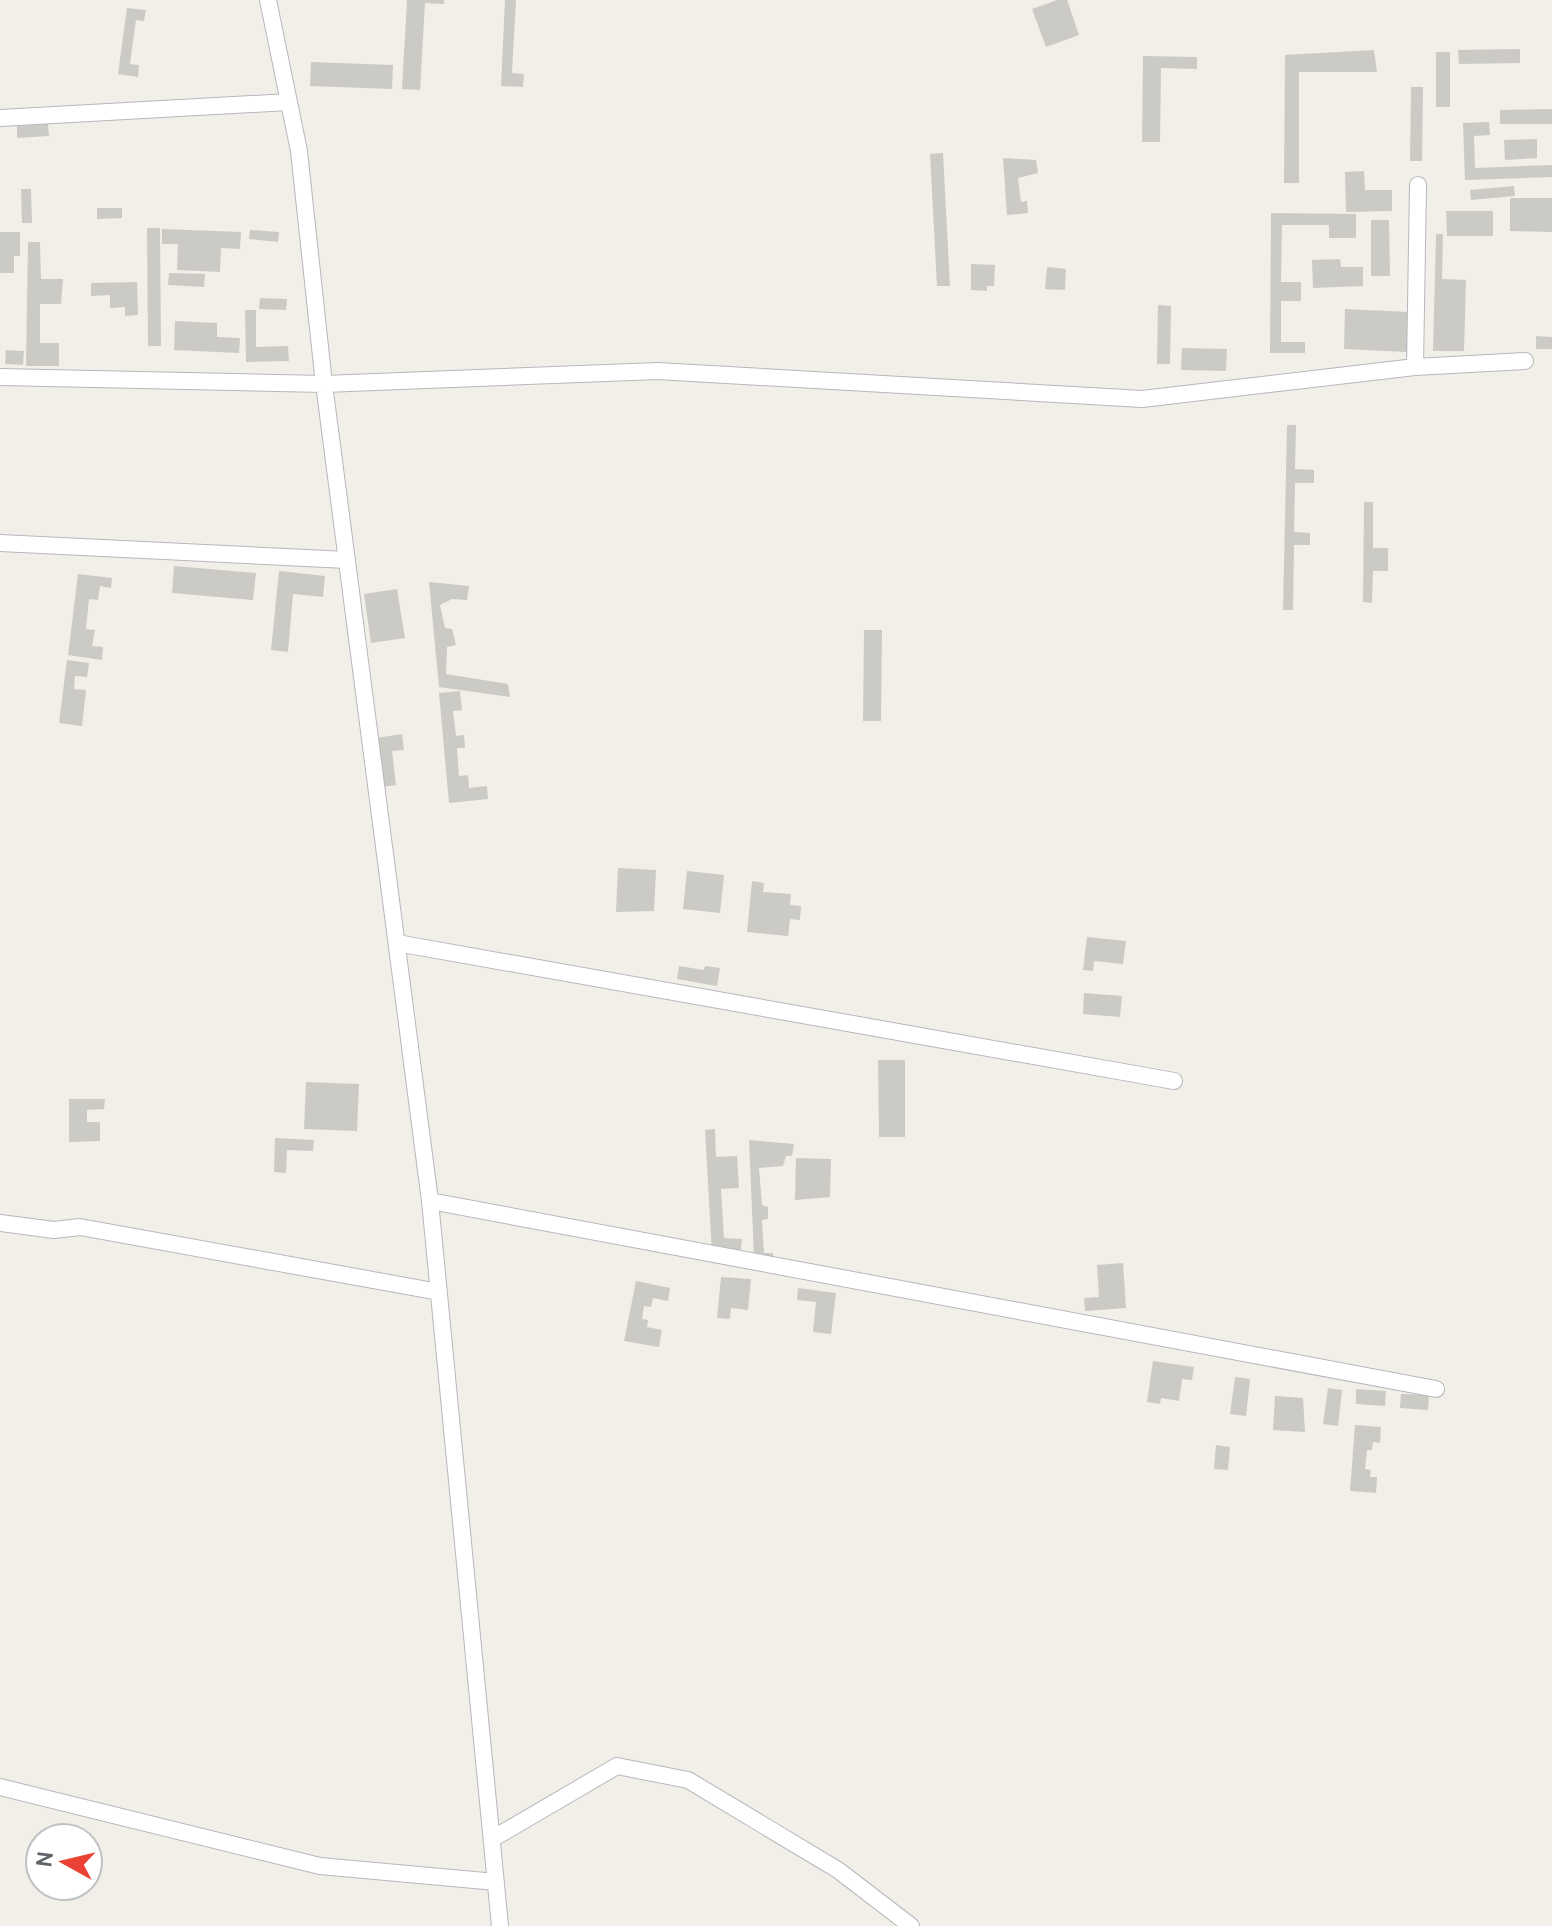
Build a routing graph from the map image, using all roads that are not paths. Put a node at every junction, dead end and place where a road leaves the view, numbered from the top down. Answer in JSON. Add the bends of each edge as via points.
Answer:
{"nodes":[{"id":1,"x":268,"y":0,"type":"edge"},
{"id":2,"x":289,"y":102,"type":"junction"},
{"id":3,"x":0,"y":118,"type":"edge"},
{"id":4,"x":1418,"y":185,"type":"dead end"},
{"id":5,"x":1525,"y":361,"type":"dead end"},
{"id":6,"x":1415,"y":367,"type":"junction"},
{"id":7,"x":0,"y":377,"type":"edge"},
{"id":8,"x":324,"y":384,"type":"junction"},
{"id":9,"x":0,"y":543,"type":"edge"},
{"id":10,"x":347,"y":560,"type":"junction"},
{"id":11,"x":397,"y":943,"type":"junction"},
{"id":12,"x":1174,"y":1081,"type":"dead end"},
{"id":13,"x":430,"y":1201,"type":"junction"},
{"id":14,"x":0,"y":1223,"type":"edge"},
{"id":15,"x":439,"y":1292,"type":"junction"},
{"id":16,"x":1436,"y":1389,"type":"dead end"},
{"id":17,"x":0,"y":1787,"type":"edge"},
{"id":18,"x":492,"y":1839,"type":"junction"},
{"id":19,"x":496,"y":1882,"type":"junction"},
{"id":20,"x":500,"y":1926,"type":"edge"},
{"id":21,"x":911,"y":1926,"type":"edge"}],
"edges":[{"from":1,"to":2,"type":"street"},
{"from":2,"to":3,"type":"street"},
{"from":2,"to":8,"type":"street"},
{"from":4,"to":6,"type":"street"},
{"from":5,"to":6,"type":"street"},
{"from":6,"to":8,"type":"street","via":[[1142,399],[658,371]]},
{"from":7,"to":8,"type":"street"},
{"from":8,"to":10,"type":"street"},
{"from":9,"to":10,"type":"street"},
{"from":10,"to":11,"type":"street"},
{"from":11,"to":12,"type":"street"},
{"from":11,"to":13,"type":"street"},
{"from":13,"to":15,"type":"street"},
{"from":13,"to":16,"type":"street"},
{"from":14,"to":15,"type":"street","via":[[54,1230],[80,1227]]},
{"from":15,"to":18,"type":"street"},
{"from":17,"to":19,"type":"street","via":[[320,1866]]},
{"from":18,"to":19,"type":"street"},
{"from":18,"to":21,"type":"street","via":[[617,1766],[688,1780],[838,1870]]},
{"from":19,"to":20,"type":"street"}]}
